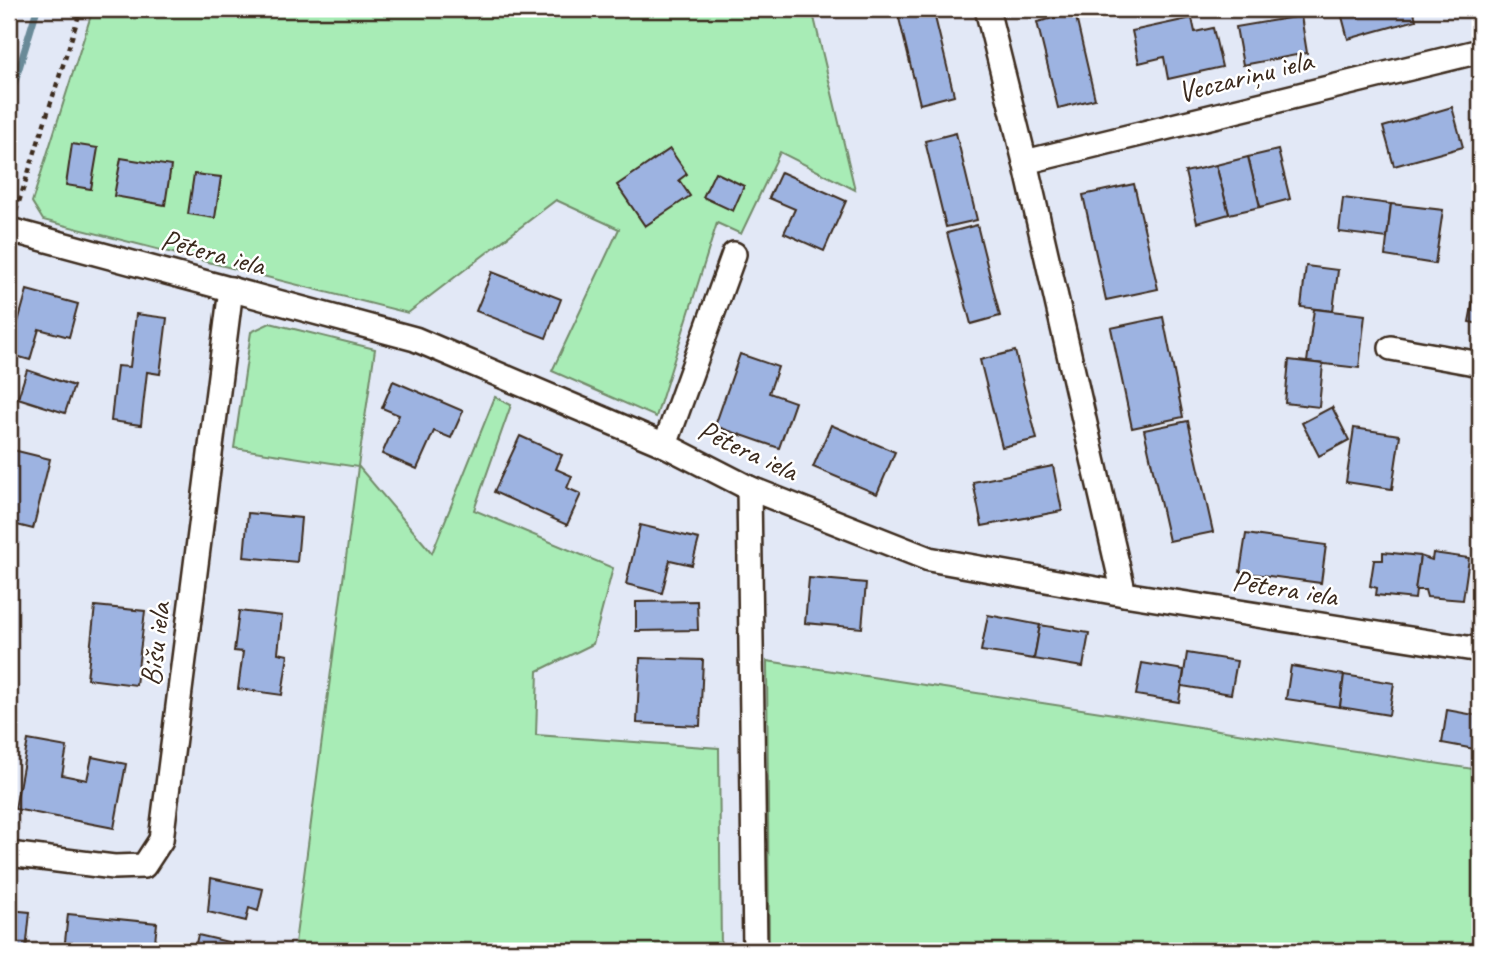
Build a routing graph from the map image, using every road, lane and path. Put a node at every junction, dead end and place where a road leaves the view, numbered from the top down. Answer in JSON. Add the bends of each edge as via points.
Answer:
{"nodes":[{"id":1,"x":81,"y":9,"type":"edge"},
{"id":2,"x":987,"y":9,"type":"edge"},
{"id":3,"x":1480,"y":51,"type":"edge"},
{"id":4,"x":1026,"y":162,"type":"junction"},
{"id":5,"x":9,"y":231,"type":"edge"},
{"id":6,"x":734,"y":254,"type":"dead end"},
{"id":7,"x":231,"y":289,"type":"junction"},
{"id":8,"x":1391,"y":348,"type":"dead end"},
{"id":9,"x":1480,"y":364,"type":"edge"},
{"id":10,"x":666,"y":445,"type":"junction"},
{"id":11,"x":749,"y":488,"type":"junction"},
{"id":12,"x":1124,"y":594,"type":"junction"},
{"id":13,"x":1480,"y":650,"type":"edge"},
{"id":14,"x":9,"y":854,"type":"edge"},
{"id":15,"x":755,"y":951,"type":"edge"}],
"edges":[{"from":1,"to":5,"type":"path"},
{"from":2,"to":4,"type":"street"},
{"from":3,"to":4,"type":"street","name":"Veczariņu iela"},
{"from":4,"to":12,"type":"street"},
{"from":5,"to":7,"type":"street","name":"Pētera iela"},
{"from":6,"to":10,"type":"street"},
{"from":7,"to":10,"type":"street","name":"Pētera iela","via":[[415,339]]},
{"from":7,"to":14,"type":"street","name":"Bišu iela","via":[[161,840],[144,866],[114,867]]},
{"from":8,"to":9,"type":"street"},
{"from":10,"to":11,"type":"street","name":"Pētera iela"},
{"from":11,"to":12,"type":"street","name":"Pētera iela","via":[[929,559]]},
{"from":11,"to":15,"type":"street"},
{"from":12,"to":13,"type":"street","name":"Pētera iela"}]}
